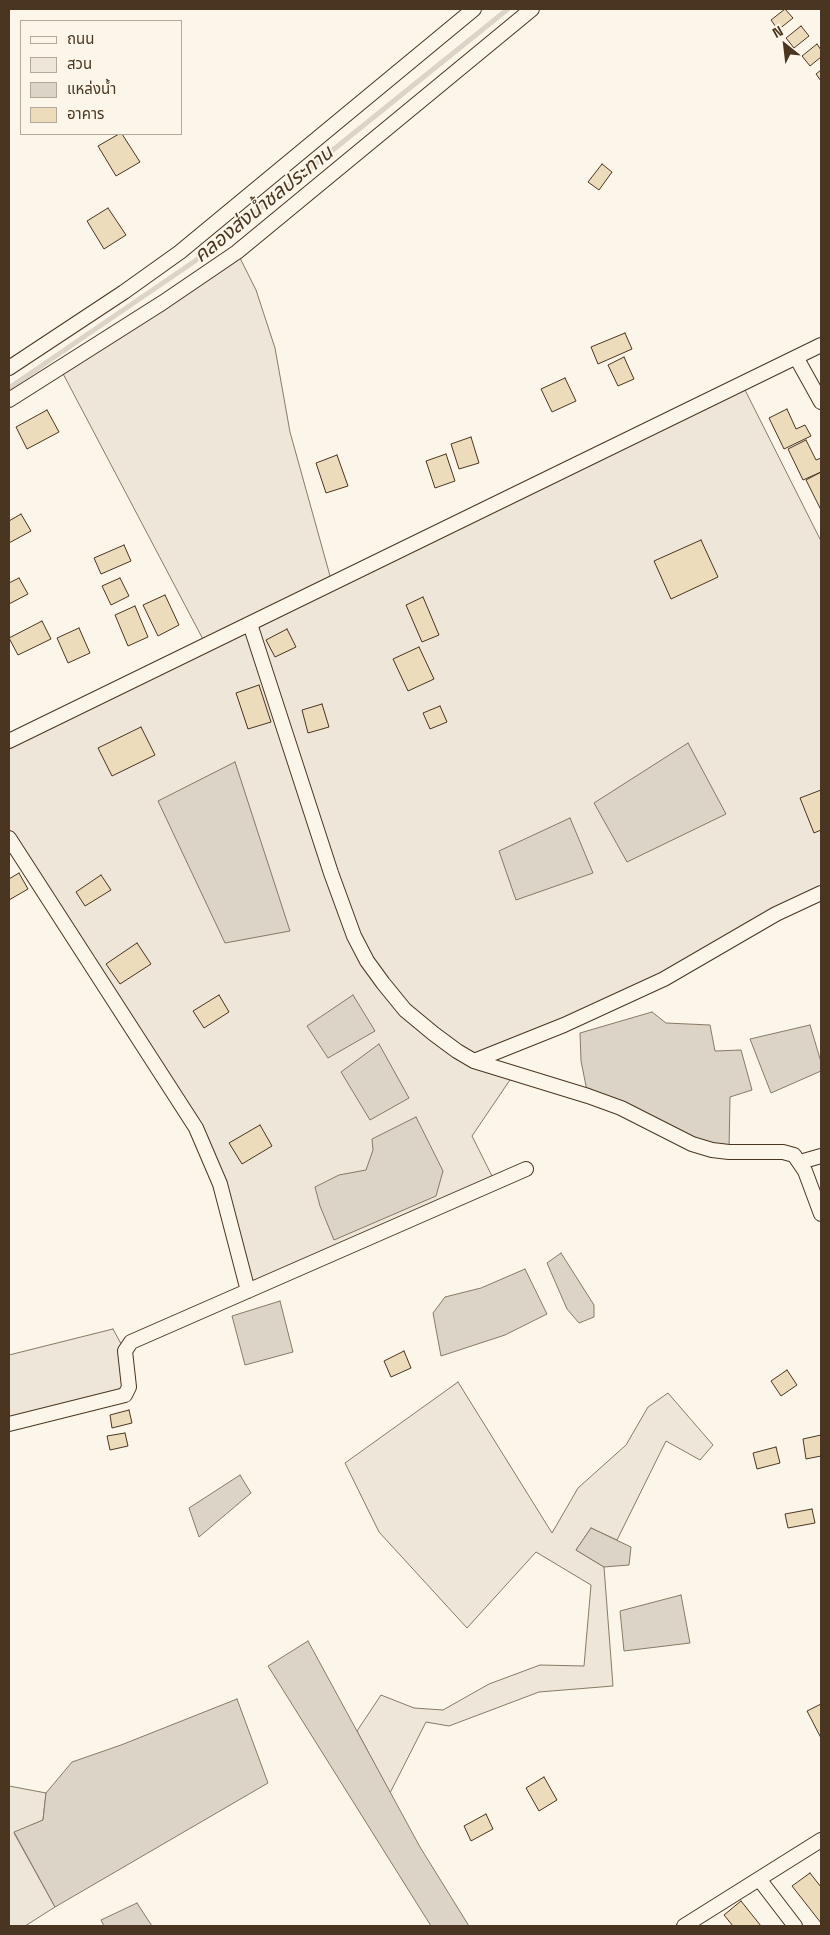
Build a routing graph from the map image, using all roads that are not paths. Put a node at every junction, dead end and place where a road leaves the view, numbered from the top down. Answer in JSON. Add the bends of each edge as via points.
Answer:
{"nodes":[{"id":1,"x":474,"y":9,"type":"edge"},
{"id":2,"x":532,"y":9,"type":"edge"},
{"id":3,"x":821,"y":345,"type":"edge"},
{"id":4,"x":796,"y":358,"type":"junction"},
{"id":5,"x":9,"y":368,"type":"edge"},
{"id":6,"x":9,"y":400,"type":"edge"},
{"id":7,"x":821,"y":402,"type":"edge"},
{"id":8,"x":250,"y":624,"type":"junction"},
{"id":9,"x":9,"y":741,"type":"edge"},
{"id":10,"x":9,"y":838,"type":"edge"},
{"id":11,"x":821,"y":893,"type":"edge"},
{"id":12,"x":474,"y":1061,"type":"junction"},
{"id":13,"x":821,"y":1156,"type":"edge"},
{"id":14,"x":800,"y":1162,"type":"junction"},
{"id":15,"x":526,"y":1169,"type":"dead end"},
{"id":16,"x":821,"y":1214,"type":"edge"},
{"id":17,"x":248,"y":1291,"type":"junction"},
{"id":18,"x":9,"y":1424,"type":"edge"},
{"id":19,"x":821,"y":1840,"type":"edge"},
{"id":20,"x":759,"y":1879,"type":"junction"},
{"id":21,"x":684,"y":1926,"type":"edge"},
{"id":22,"x":795,"y":1926,"type":"edge"}],
"edges":[{"from":1,"to":5,"type":"street","via":[[180,252]]},
{"from":2,"to":6,"type":"street","via":[[237,252]]},
{"from":3,"to":4,"type":"street"},
{"from":4,"to":7,"type":"street"},
{"from":4,"to":8,"type":"street"},
{"from":8,"to":9,"type":"street"},
{"from":8,"to":12,"type":"street","via":[[354,936],[383,984],[406,1010],[441,1040]]},
{"from":10,"to":17,"type":"street","via":[[196,1128],[220,1184]]},
{"from":11,"to":12,"type":"street","via":[[776,914],[664,979],[564,1025]]},
{"from":12,"to":14,"type":"street","via":[[621,1108],[692,1144],[730,1152],[784,1152],[794,1155]]},
{"from":13,"to":14,"type":"street"},
{"from":14,"to":16,"type":"street"},
{"from":15,"to":17,"type":"street"},
{"from":17,"to":18,"type":"street","via":[[130,1342],[125,1351],[129,1387],[125,1396]]},
{"from":19,"to":20,"type":"street"},
{"from":20,"to":21,"type":"street"},
{"from":20,"to":22,"type":"street"}]}
